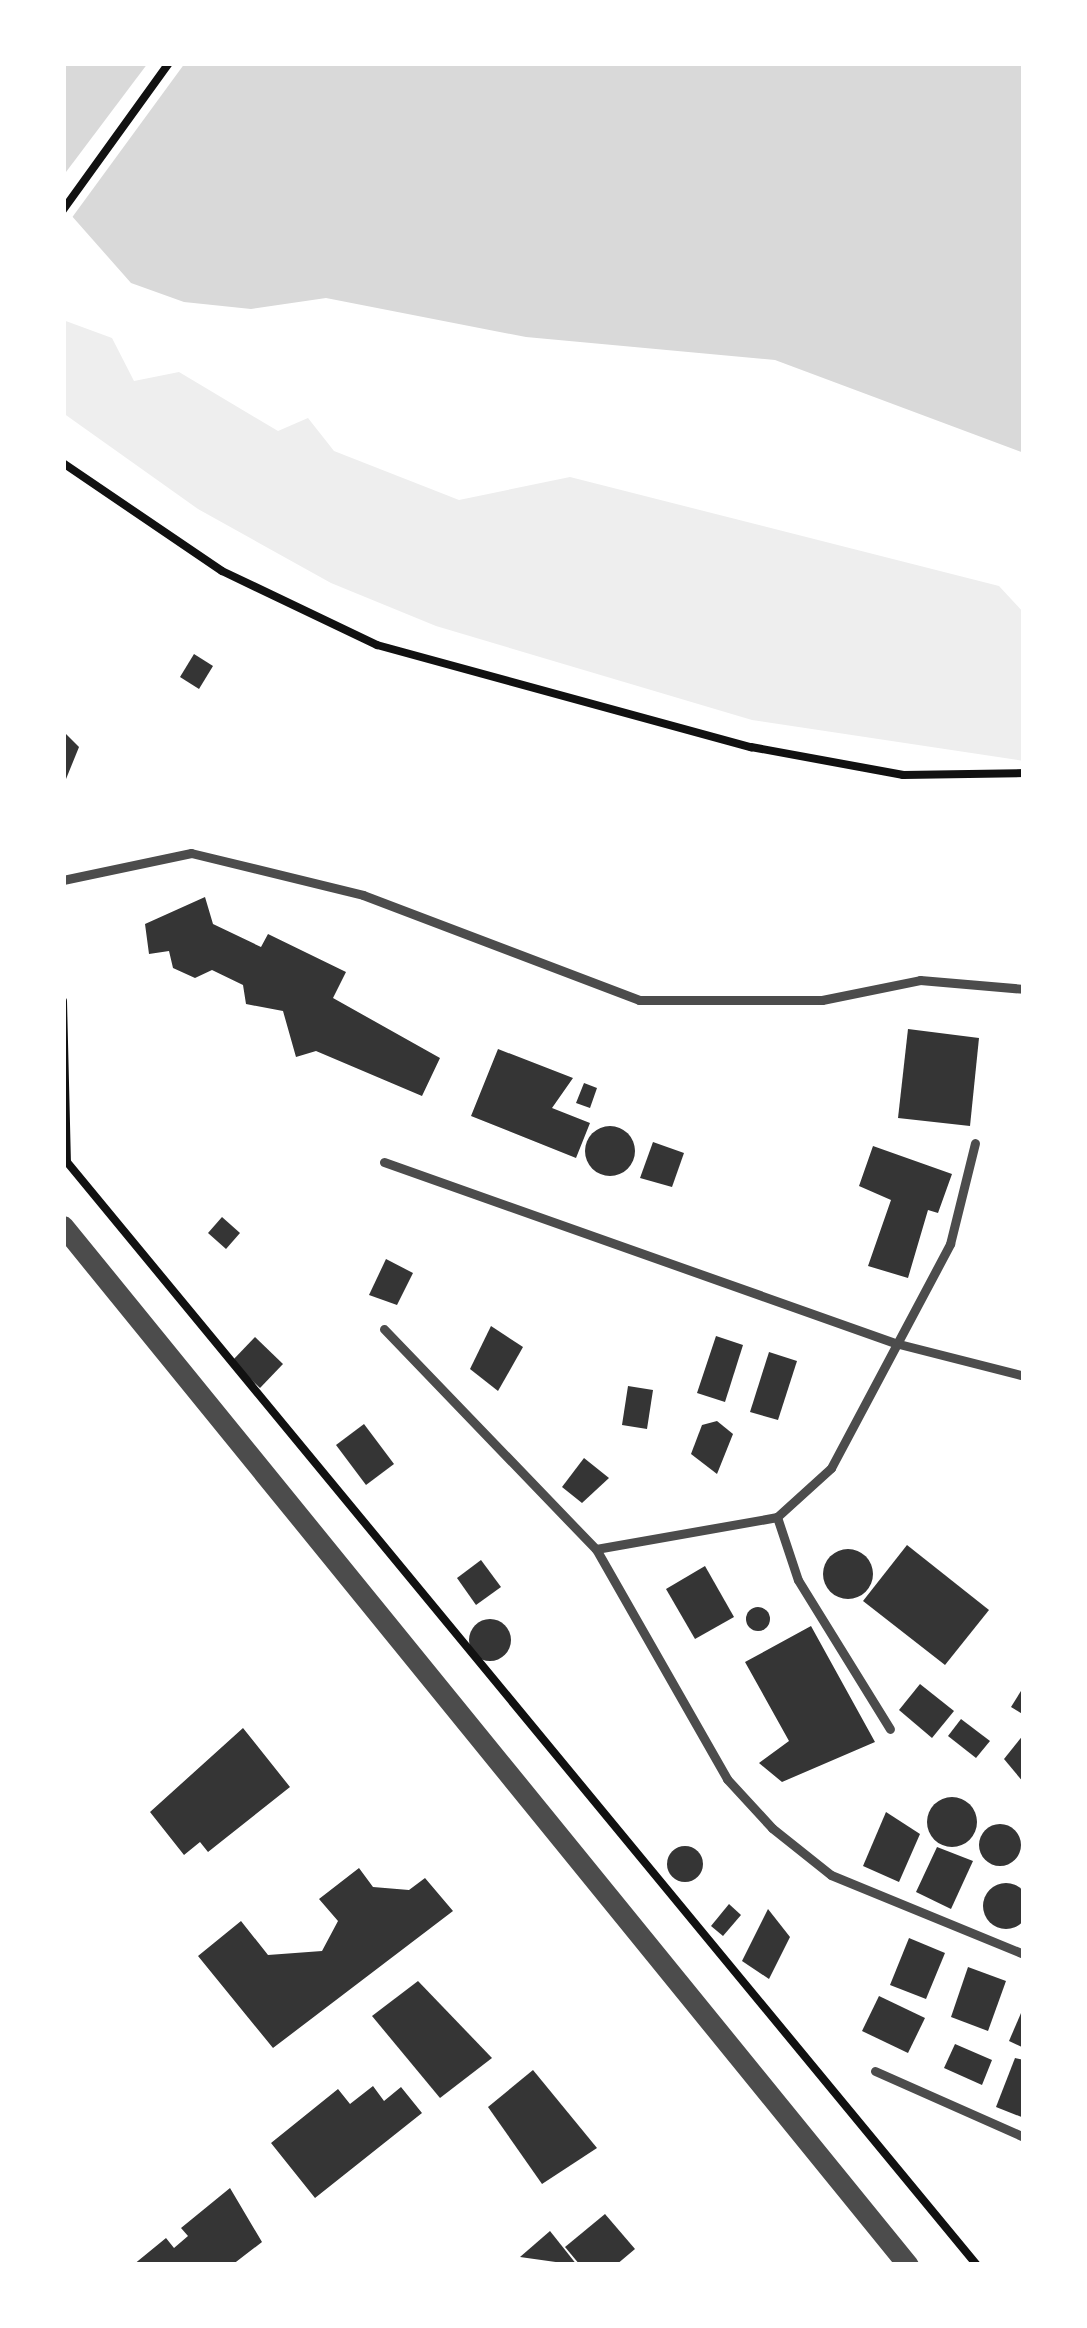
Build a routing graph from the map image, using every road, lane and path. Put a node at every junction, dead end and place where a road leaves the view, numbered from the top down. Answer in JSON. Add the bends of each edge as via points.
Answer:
{"nodes":[{"id":1,"x":169,"y":63,"type":"edge"},
{"id":2,"x":63,"y":211,"type":"edge"},
{"id":3,"x":63,"y":463,"type":"edge"},
{"id":4,"x":1024,"y":773,"type":"edge"},
{"id":5,"x":63,"y":880,"type":"edge"},
{"id":6,"x":1024,"y":989,"type":"edge"},
{"id":7,"x":63,"y":1001,"type":"edge"},
{"id":8,"x":975,"y":1143,"type":"dead end"},
{"id":9,"x":385,"y":1162,"type":"dead end"},
{"id":10,"x":63,"y":1226,"type":"edge"},
{"id":11,"x":385,"y":1329,"type":"dead end"},
{"id":12,"x":895,"y":1343,"type":"junction"},
{"id":13,"x":1024,"y":1376,"type":"edge"},
{"id":14,"x":777,"y":1517,"type":"junction"},
{"id":15,"x":596,"y":1549,"type":"junction"},
{"id":16,"x":890,"y":1730,"type":"dead end"},
{"id":17,"x":1024,"y":1954,"type":"edge"},
{"id":18,"x":875,"y":2072,"type":"dead end"},
{"id":19,"x":1024,"y":2137,"type":"edge"},
{"id":20,"x":908,"y":2265,"type":"edge"},
{"id":21,"x":977,"y":2265,"type":"edge"}],
"edges":[{"from":1,"to":2,"type":"path"},
{"from":3,"to":4,"type":"path","via":[[222,571],[377,645],[751,747],[903,775]]},
{"from":5,"to":6,"type":"lane","via":[[191,853],[363,896],[639,1000],[822,1000],[920,980]]},
{"from":7,"to":21,"type":"path","via":[[68,1162]]},
{"from":8,"to":12,"type":"lane","via":[[950,1244]]},
{"from":9,"to":12,"type":"lane"},
{"from":10,"to":20,"type":"street"},
{"from":11,"to":15,"type":"lane"},
{"from":12,"to":13,"type":"lane"},
{"from":12,"to":14,"type":"lane","via":[[831,1468]]},
{"from":14,"to":15,"type":"lane"},
{"from":14,"to":16,"type":"lane","via":[[798,1580]]},
{"from":15,"to":17,"type":"lane","via":[[727,1779],[772,1828],[831,1875]]},
{"from":18,"to":19,"type":"lane"}]}
